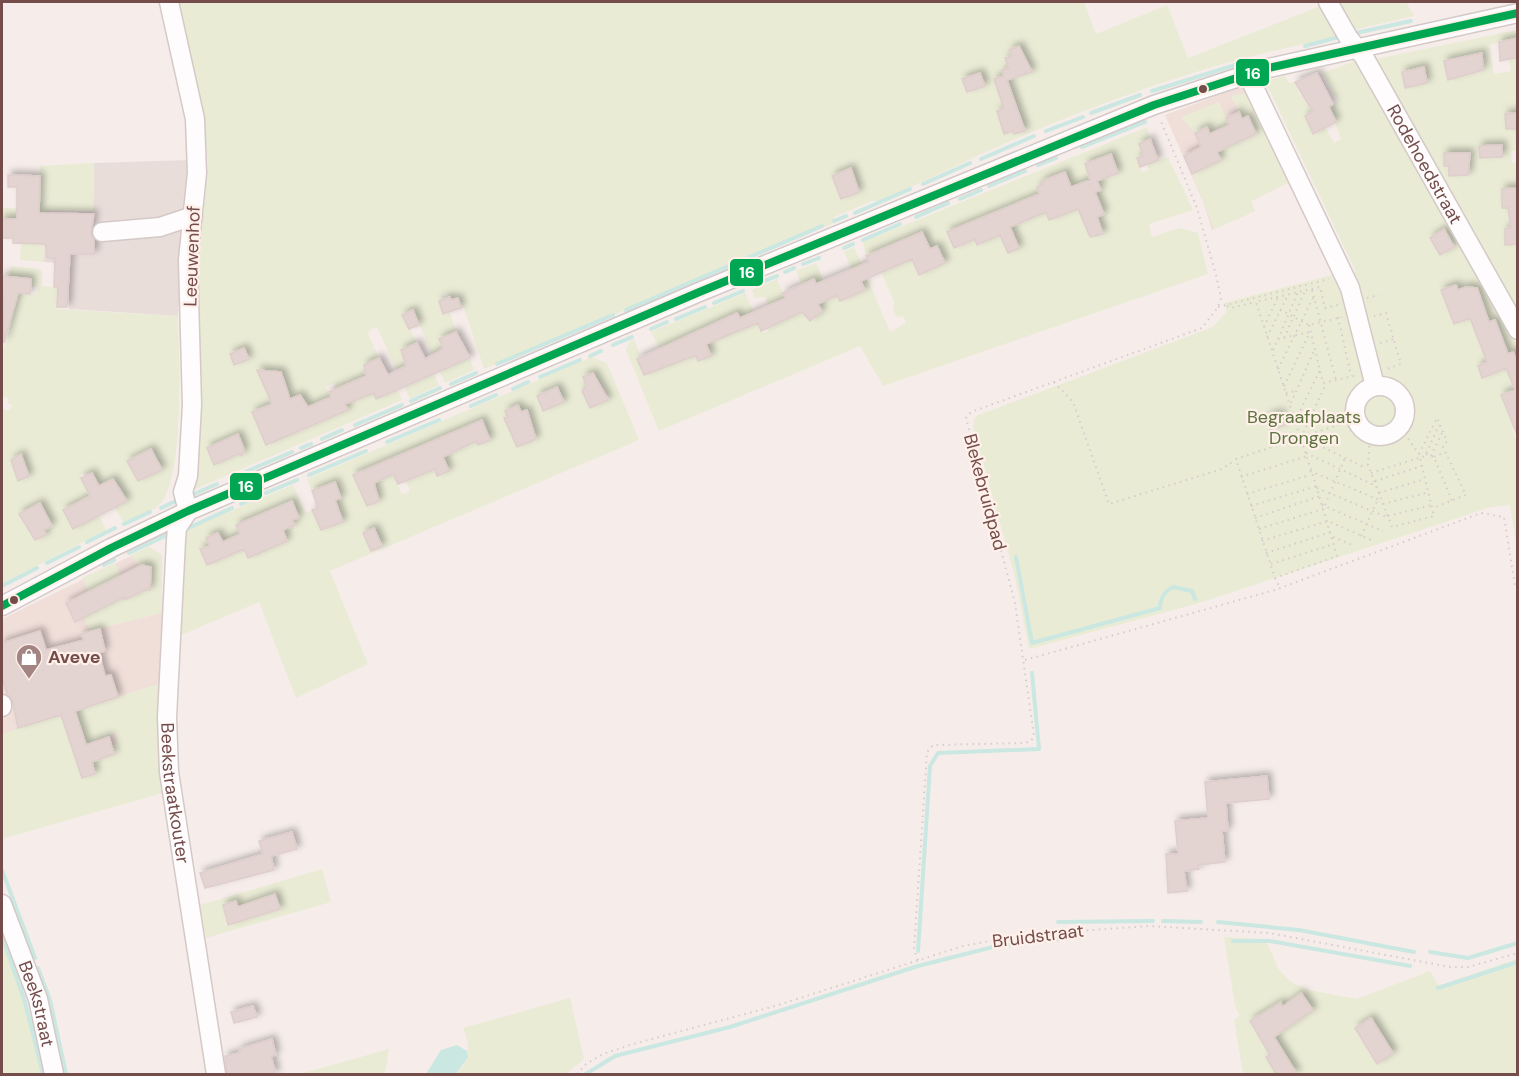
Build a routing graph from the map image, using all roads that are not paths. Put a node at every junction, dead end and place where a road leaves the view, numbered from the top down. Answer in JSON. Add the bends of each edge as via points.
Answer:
{"nodes":[{"id":1,"x":169,"y":2,"type":"edge"},
{"id":2,"x":1328,"y":2,"type":"edge"},
{"id":3,"x":1505,"y":10,"type":"edge"},
{"id":4,"x":1357,"y":48,"type":"junction"},
{"id":5,"x":1248,"y":75,"type":"junction"},
{"id":6,"x":193,"y":216,"type":"junction"},
{"id":7,"x":102,"y":232,"type":"dead end"},
{"id":8,"x":1518,"y":330,"type":"edge"},
{"id":9,"x":1375,"y":386,"type":"junction"},
{"id":10,"x":189,"y":511,"type":"junction"},
{"id":11,"x":2,"y":606,"type":"edge"},
{"id":12,"x":2,"y":904,"type":"edge"},
{"id":13,"x":54,"y":1074,"type":"edge"},
{"id":14,"x":216,"y":1074,"type":"edge"}],
"edges":[{"from":1,"to":6,"type":"street","name":"Leeuwenhof","via":[[195,118],[197,173]]},
{"from":2,"to":4,"type":"street","name":"Rodehoedstraat"},
{"from":3,"to":4,"type":"street"},
{"from":4,"to":5,"type":"street"},
{"from":4,"to":8,"type":"street","name":"Rodehoedstraat"},
{"from":5,"to":9,"type":"street","via":[[1344,276]]},
{"from":5,"to":10,"type":"street","via":[[1154,105],[697,293]]},
{"from":6,"to":7,"type":"street","via":[[160,226]]},
{"from":6,"to":10,"type":"street","name":"Leeuwenhof","via":[[189,260],[192,405],[188,476],[183,492]]},
{"from":9,"to":9,"type":"street","via":[[1360,394],[1356,418],[1370,434],[1386,435],[1399,426],[1405,410],[1392,389]]},
{"from":10,"to":11,"type":"street"},
{"from":10,"to":14,"type":"street","name":"Beekstraatkouter","via":[[177,528],[176,540],[167,717],[169,772]]},
{"from":12,"to":13,"type":"street","name":"Beekstraat","via":[[38,999]]}]}
